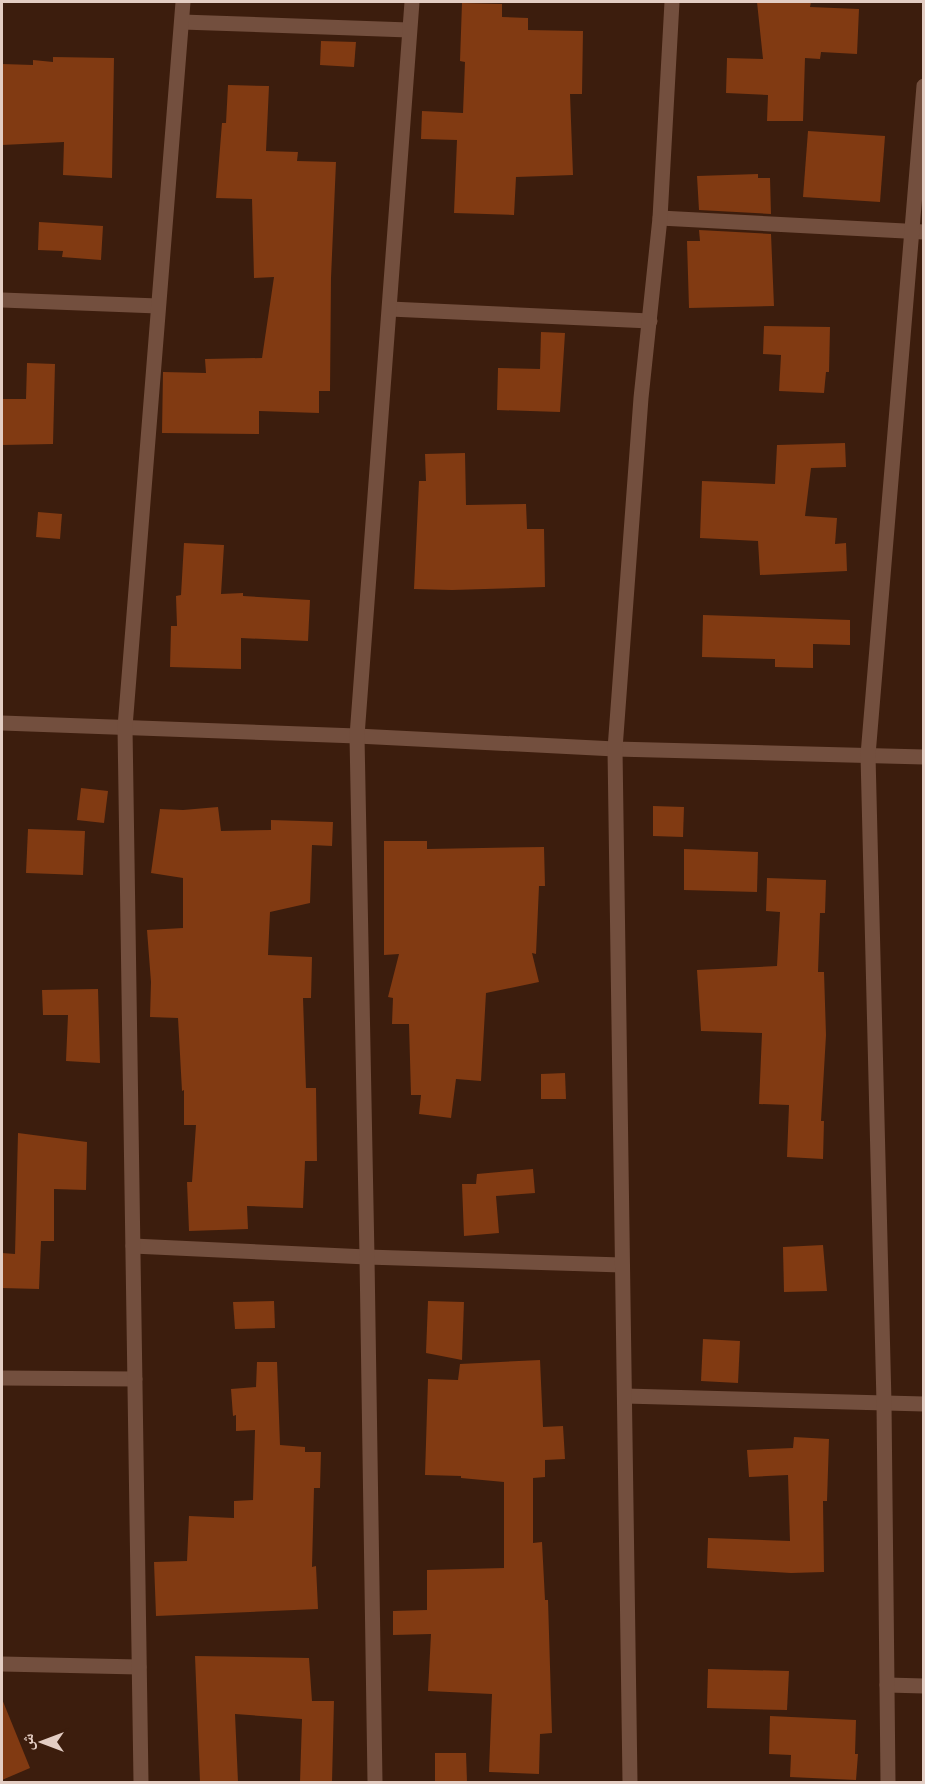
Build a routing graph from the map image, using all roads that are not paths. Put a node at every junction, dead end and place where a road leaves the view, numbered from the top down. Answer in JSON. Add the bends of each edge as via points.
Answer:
{"nodes":[{"id":1,"x":183,"y":2,"type":"edge"},
{"id":2,"x":412,"y":2,"type":"edge"},
{"id":3,"x":672,"y":2,"type":"edge"},
{"id":4,"x":182,"y":22,"type":"junction"},
{"id":5,"x":409,"y":30,"type":"junction"},
{"id":6,"x":924,"y":86,"type":"edge"},
{"id":7,"x":660,"y":218,"type":"junction"},
{"id":8,"x":918,"y":232,"type":"edge"},
{"id":9,"x":2,"y":300,"type":"edge"},
{"id":10,"x":158,"y":306,"type":"junction"},
{"id":11,"x":390,"y":309,"type":"junction"},
{"id":12,"x":650,"y":321,"type":"junction"},
{"id":13,"x":2,"y":723,"type":"edge"},
{"id":14,"x":125,"y":727,"type":"junction"},
{"id":15,"x":357,"y":736,"type":"junction"},
{"id":16,"x":615,"y":749,"type":"junction"},
{"id":17,"x":868,"y":756,"type":"junction"},
{"id":18,"x":924,"y":757,"type":"edge"},
{"id":19,"x":133,"y":1245,"type":"junction"},
{"id":20,"x":367,"y":1257,"type":"junction"},
{"id":21,"x":622,"y":1264,"type":"junction"},
{"id":22,"x":2,"y":1378,"type":"edge"},
{"id":23,"x":135,"y":1379,"type":"junction"},
{"id":24,"x":625,"y":1396,"type":"junction"},
{"id":25,"x":884,"y":1404,"type":"junction"},
{"id":26,"x":924,"y":1404,"type":"edge"},
{"id":27,"x":2,"y":1664,"type":"edge"},
{"id":28,"x":139,"y":1667,"type":"junction"},
{"id":29,"x":887,"y":1685,"type":"junction"},
{"id":30,"x":924,"y":1686,"type":"edge"},
{"id":31,"x":141,"y":1782,"type":"edge"},
{"id":32,"x":375,"y":1782,"type":"edge"},
{"id":33,"x":630,"y":1782,"type":"edge"},
{"id":34,"x":888,"y":1782,"type":"edge"}],
"edges":[{"from":1,"to":4,"type":"street"},
{"from":2,"to":5,"type":"street"},
{"from":3,"to":7,"type":"street"},
{"from":4,"to":5,"type":"street"},
{"from":4,"to":10,"type":"street"},
{"from":5,"to":11,"type":"street"},
{"from":6,"to":8,"type":"street"},
{"from":7,"to":8,"type":"street"},
{"from":7,"to":12,"type":"street"},
{"from":8,"to":17,"type":"street"},
{"from":9,"to":10,"type":"street"},
{"from":10,"to":14,"type":"street"},
{"from":11,"to":12,"type":"street"},
{"from":11,"to":15,"type":"street"},
{"from":12,"to":16,"type":"street"},
{"from":13,"to":14,"type":"street"},
{"from":14,"to":15,"type":"street"},
{"from":14,"to":19,"type":"street"},
{"from":15,"to":16,"type":"street"},
{"from":15,"to":20,"type":"street"},
{"from":16,"to":17,"type":"street"},
{"from":16,"to":21,"type":"street"},
{"from":17,"to":18,"type":"street"},
{"from":17,"to":25,"type":"street"},
{"from":19,"to":20,"type":"street"},
{"from":19,"to":23,"type":"street"},
{"from":20,"to":21,"type":"street"},
{"from":20,"to":32,"type":"street"},
{"from":21,"to":24,"type":"street"},
{"from":22,"to":23,"type":"street"},
{"from":23,"to":28,"type":"street"},
{"from":24,"to":25,"type":"street"},
{"from":24,"to":33,"type":"street"},
{"from":25,"to":26,"type":"street"},
{"from":25,"to":29,"type":"street"},
{"from":27,"to":28,"type":"street"},
{"from":28,"to":31,"type":"street"},
{"from":29,"to":30,"type":"street"},
{"from":29,"to":34,"type":"street"}]}
